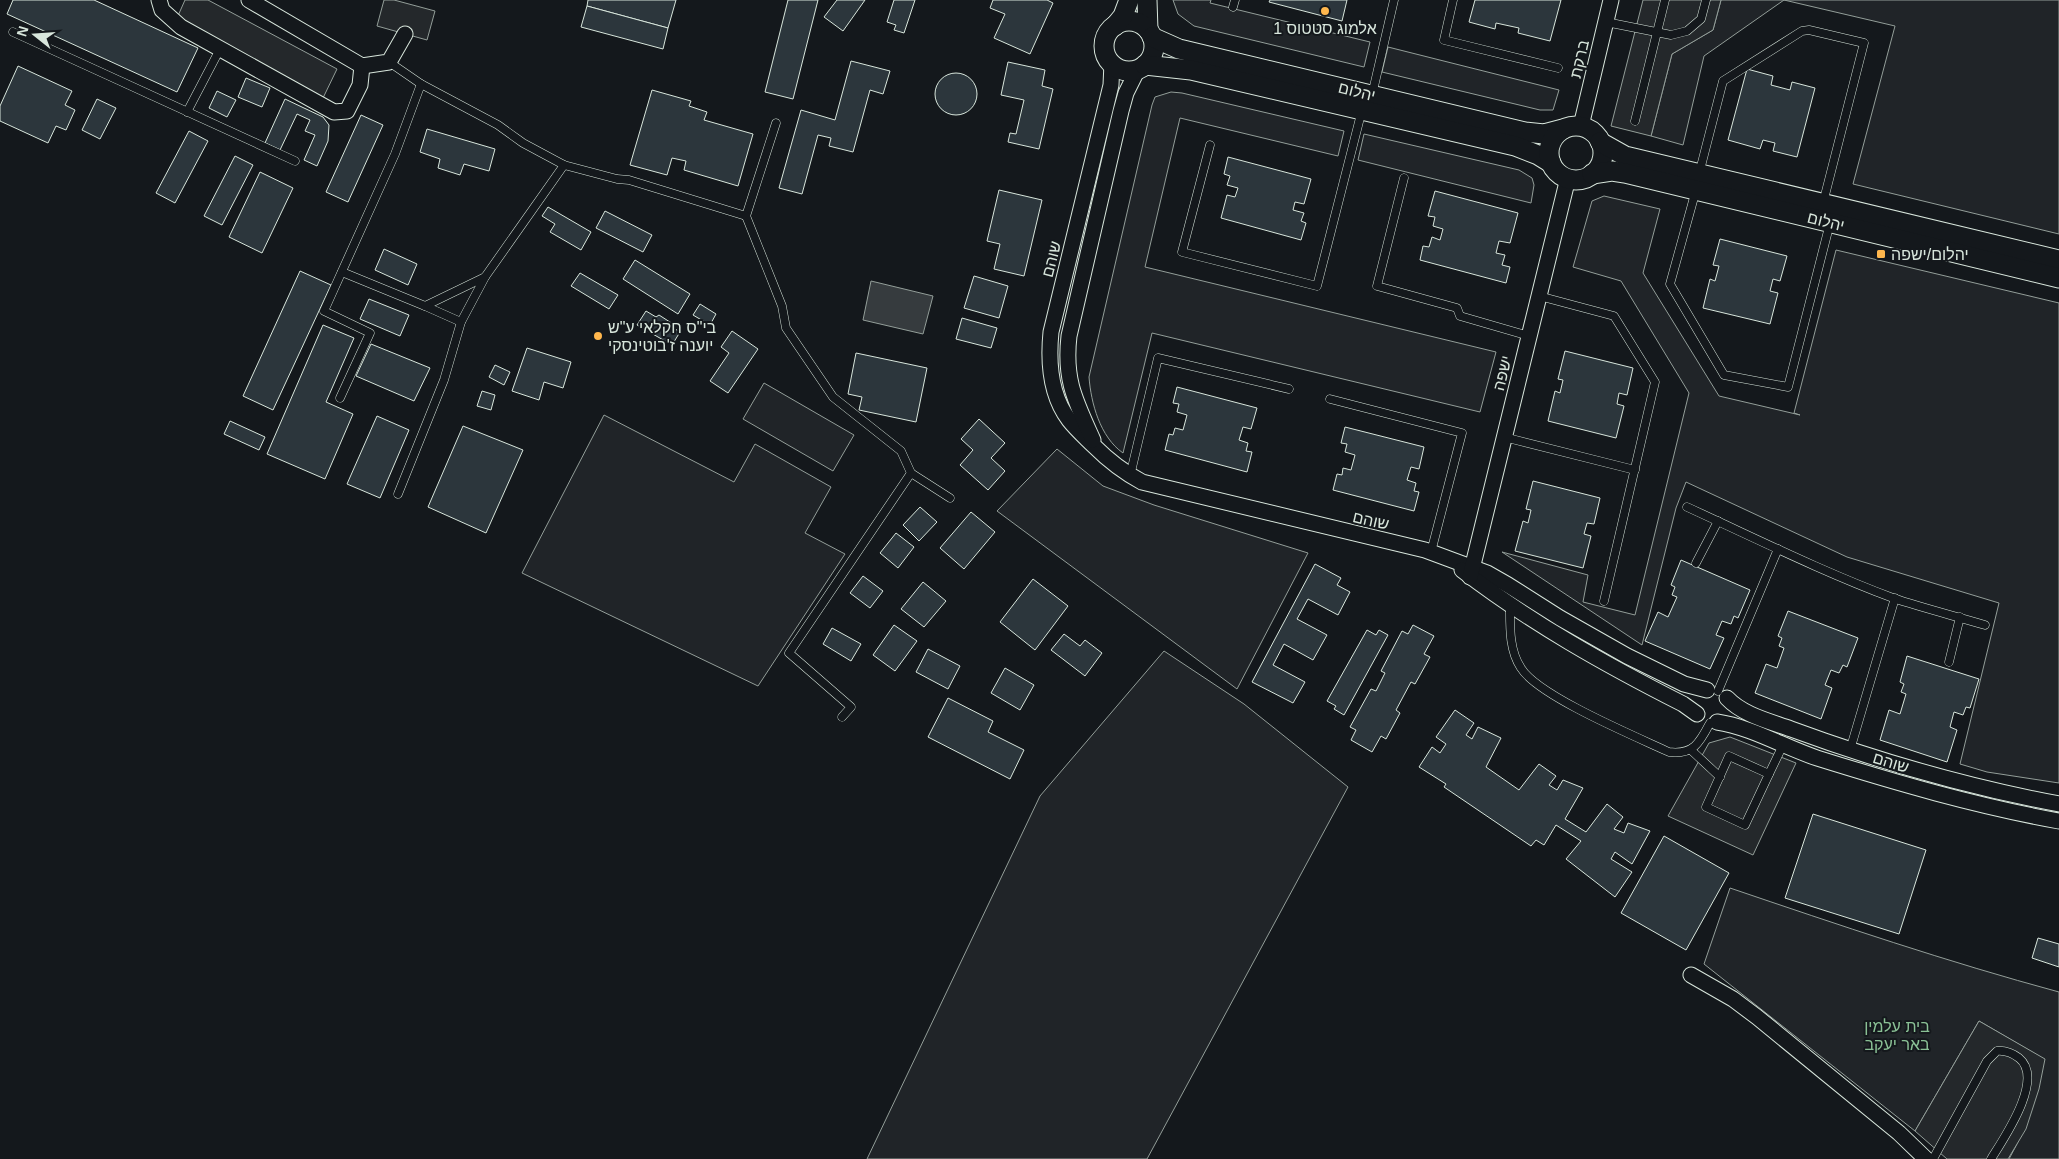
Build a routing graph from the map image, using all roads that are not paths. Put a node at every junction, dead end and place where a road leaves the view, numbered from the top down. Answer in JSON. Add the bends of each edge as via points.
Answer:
{"nodes":[{"id":1,"x":159,"y":0,"type":"edge"},
{"id":2,"x":249,"y":0,"type":"edge"},
{"id":3,"x":1129,"y":0,"type":"edge"},
{"id":4,"x":1147,"y":0,"type":"edge"},
{"id":5,"x":1394,"y":0,"type":"edge"},
{"id":6,"x":1453,"y":0,"type":"edge"},
{"id":7,"x":1611,"y":0,"type":"edge"},
{"id":8,"x":1665,"y":0,"type":"edge"},
{"id":9,"x":1706,"y":0,"type":"edge"},
{"id":10,"x":1606,"y":22,"type":"junction"},
{"id":11,"x":1115,"y":26,"type":"junction"},
{"id":12,"x":13,"y":32,"type":"dead end"},
{"id":13,"x":1657,"y":32,"type":"junction"},
{"id":14,"x":1150,"y":33,"type":"junction"},
{"id":15,"x":405,"y":34,"type":"dead end"},
{"id":16,"x":220,"y":49,"type":"junction"},
{"id":17,"x":388,"y":62,"type":"junction"},
{"id":18,"x":1112,"y":63,"type":"junction"},
{"id":19,"x":362,"y":66,"type":"junction"},
{"id":20,"x":1142,"y":67,"type":"junction"},
{"id":21,"x":1558,"y":68,"type":"dead end"},
{"id":22,"x":421,"y":84,"type":"junction"},
{"id":23,"x":1367,"y":103,"type":"junction"},
{"id":24,"x":187,"y":112,"type":"junction"},
{"id":25,"x":1635,"y":122,"type":"dead end"},
{"id":26,"x":776,"y":123,"type":"dead end"},
{"id":27,"x":1572,"y":128,"type":"junction"},
{"id":28,"x":1600,"y":142,"type":"junction"},
{"id":29,"x":1210,"y":145,"type":"dead end"},
{"id":30,"x":296,"y":161,"type":"dead end"},
{"id":31,"x":1551,"y":163,"type":"junction"},
{"id":32,"x":564,"y":165,"type":"junction"},
{"id":33,"x":1592,"y":174,"type":"junction"},
{"id":34,"x":1404,"y":178,"type":"dead end"},
{"id":35,"x":1568,"y":178,"type":"junction"},
{"id":36,"x":1698,"y":182,"type":"junction"},
{"id":37,"x":1823,"y":203,"type":"junction"},
{"id":38,"x":746,"y":216,"type":"junction"},
{"id":39,"x":1830,"y":222,"type":"junction"},
{"id":40,"x":2059,"y":260,"type":"edge"},
{"id":41,"x":342,"y":272,"type":"junction"},
{"id":42,"x":485,"y":276,"type":"junction"},
{"id":43,"x":2059,"y":278,"type":"edge"},
{"id":44,"x":1539,"y":296,"type":"junction"},
{"id":45,"x":425,"y":306,"type":"junction"},
{"id":46,"x":461,"y":322,"type":"junction"},
{"id":47,"x":1529,"y":336,"type":"junction"},
{"id":48,"x":1289,"y":389,"type":"dead end"},
{"id":49,"x":340,"y":398,"type":"dead end"},
{"id":50,"x":1330,"y":400,"type":"dead end"},
{"id":51,"x":1504,"y":438,"type":"junction"},
{"id":52,"x":1098,"y":450,"type":"junction"},
{"id":53,"x":1635,"y":470,"type":"junction"},
{"id":54,"x":910,"y":473,"type":"junction"},
{"id":55,"x":1130,"y":476,"type":"junction"},
{"id":56,"x":398,"y":494,"type":"dead end"},
{"id":57,"x":950,"y":498,"type":"dead end"},
{"id":58,"x":1687,"y":507,"type":"dead end"},
{"id":59,"x":1718,"y":521,"type":"junction"},
{"id":60,"x":1778,"y":550,"type":"junction"},
{"id":61,"x":1436,"y":554,"type":"junction"},
{"id":62,"x":1696,"y":563,"type":"dead end"},
{"id":63,"x":1471,"y":572,"type":"junction"},
{"id":64,"x":1895,"y":598,"type":"junction"},
{"id":65,"x":1604,"y":601,"type":"dead end"},
{"id":66,"x":1510,"y":605,"type":"junction"},
{"id":67,"x":1960,"y":617,"type":"junction"},
{"id":68,"x":1985,"y":625,"type":"dead end"},
{"id":69,"x":1949,"y":662,"type":"dead end"},
{"id":70,"x":1717,"y":693,"type":"junction"},
{"id":71,"x":1697,"y":714,"type":"junction"},
{"id":72,"x":842,"y":717,"type":"dead end"},
{"id":73,"x":1713,"y":723,"type":"junction"},
{"id":74,"x":1782,"y":745,"type":"junction"},
{"id":75,"x":1691,"y":750,"type":"junction"},
{"id":76,"x":1850,"y":750,"type":"junction"},
{"id":77,"x":1769,"y":774,"type":"junction"},
{"id":78,"x":1720,"y":777,"type":"junction"},
{"id":79,"x":2059,"y":804,"type":"edge"},
{"id":80,"x":2059,"y":821,"type":"edge"},
{"id":81,"x":1691,"y":975,"type":"dead end"},
{"id":82,"x":1926,"y":1159,"type":"edge"},
{"id":83,"x":1933,"y":1159,"type":"edge"},
{"id":84,"x":1991,"y":1159,"type":"edge"}],
"edges":[{"from":1,"to":16,"type":"street","via":[[162,10],[181,27]]},
{"from":2,"to":19,"type":"street"},
{"from":3,"to":11,"type":"street"},
{"from":4,"to":14,"type":"street"},
{"from":5,"to":23,"type":"lane"},
{"from":6,"to":21,"type":"lane","via":[[1444,40]]},
{"from":7,"to":10,"type":"street","name":"ברקת"},
{"from":8,"to":13,"type":"lane"},
{"from":9,"to":13,"type":"lane","via":[[1701,19],[1686,31],[1671,35]]},
{"from":10,"to":13,"type":"lane"},
{"from":10,"to":27,"type":"street","name":"ברקת"},
{"from":11,"to":14,"type":"street","via":[[1136,22]]},
{"from":11,"to":18,"type":"street","via":[[1106,38],[1105,46]]},
{"from":12,"to":24,"type":"lane"},
{"from":13,"to":25,"type":"lane"},
{"from":14,"to":20,"type":"street","via":[[1153,52]]},
{"from":14,"to":23,"type":"street","name":"יהלום","via":[[1179,49]]},
{"from":15,"to":17,"type":"street"},
{"from":16,"to":19,"type":"street","via":[[334,112],[347,112],[360,85]]},
{"from":16,"to":24,"type":"lane"},
{"from":17,"to":19,"type":"street"},
{"from":17,"to":22,"type":"lane"},
{"from":18,"to":20,"type":"street","via":[[1122,70]]},
{"from":18,"to":52,"type":"street","name":"שוהם","via":[[1111,85],[1049,347],[1050,374],[1060,406]]},
{"from":20,"to":23,"type":"street","name":"יהלום","via":[[1160,65]]},
{"from":20,"to":52,"type":"street","name":"שוהם","via":[[1129,86],[1121,111],[1069,336],[1069,379]]},
{"from":22,"to":32,"type":"lane"},
{"from":22,"to":41,"type":"lane","via":[[395,154]]},
{"from":23,"to":27,"type":"street","name":"יהלום","via":[[1535,134]]},
{"from":23,"to":29,"type":"lane","via":[[1317,286],[1182,252]]},
{"from":23,"to":31,"type":"street","name":"יהלום","via":[[1515,146]]},
{"from":24,"to":30,"type":"lane"},
{"from":26,"to":38,"type":"lane"},
{"from":27,"to":28,"type":"street","via":[[1591,131]]},
{"from":27,"to":31,"type":"street","via":[[1556,134],[1549,148]]},
{"from":28,"to":33,"type":"street","via":[[1601,160]]},
{"from":28,"to":36,"type":"street","name":"יהלום","via":[[1625,156]]},
{"from":31,"to":35,"type":"street","via":[[1560,175]]},
{"from":32,"to":38,"type":"lane","via":[[629,180]]},
{"from":32,"to":42,"type":"lane"},
{"from":33,"to":35,"type":"street","via":[[1584,178]]},
{"from":33,"to":36,"type":"street","name":"יהלום","via":[[1612,171]]},
{"from":34,"to":47,"type":"lane","via":[[1377,286],[1458,308],[1460,316]]},
{"from":35,"to":44,"type":"street","name":"ישפה"},
{"from":36,"to":37,"type":"street","name":"יהלום"},
{"from":36,"to":37,"type":"lane","via":[[1723,81],[1802,31],[1809,30],[1864,43]]},
{"from":36,"to":39,"type":"street","name":"יהלום"},
{"from":36,"to":39,"type":"lane","via":[[1670,284],[1724,375],[1788,387]]},
{"from":37,"to":40,"type":"street","name":"יהלום"},
{"from":38,"to":54,"type":"lane","via":[[782,306],[786,328],[833,397],[901,451]]},
{"from":39,"to":43,"type":"street","name":"יהלום"},
{"from":41,"to":45,"type":"lane"},
{"from":41,"to":49,"type":"lane","via":[[324,311],[370,333]]},
{"from":42,"to":45,"type":"lane"},
{"from":42,"to":46,"type":"lane"},
{"from":44,"to":47,"type":"street","name":"ישפה"},
{"from":44,"to":53,"type":"lane","via":[[1614,316],[1655,382]]},
{"from":45,"to":46,"type":"lane"},
{"from":46,"to":56,"type":"lane","via":[[444,380]]},
{"from":47,"to":51,"type":"street","name":"ישפה"},
{"from":48,"to":55,"type":"lane","via":[[1158,358]]},
{"from":50,"to":61,"type":"lane","via":[[1462,433]]},
{"from":51,"to":53,"type":"lane"},
{"from":51,"to":63,"type":"street","name":"ישפה"},
{"from":52,"to":55,"type":"street","name":"שוהם"},
{"from":53,"to":65,"type":"lane"},
{"from":54,"to":57,"type":"lane"},
{"from":54,"to":72,"type":"lane","via":[[789,654],[851,707]]},
{"from":55,"to":61,"type":"street","name":"שוהם","via":[[1155,487]]},
{"from":58,"to":59,"type":"lane"},
{"from":59,"to":60,"type":"lane"},
{"from":59,"to":62,"type":"lane"},
{"from":60,"to":64,"type":"lane"},
{"from":60,"to":70,"type":"lane"},
{"from":61,"to":63,"type":"street","name":"שוהם"},
{"from":63,"to":66,"type":"street","name":"שוהם"},
{"from":63,"to":70,"type":"street","name":"שוהם","via":[[1508,585],[1627,656],[1684,684]]},
{"from":64,"to":67,"type":"lane"},
{"from":64,"to":76,"type":"lane"},
{"from":66,"to":71,"type":"street","name":"שוהם","via":[[1587,654]]},
{"from":66,"to":75,"type":"lane","via":[[1513,651],[1521,670],[1536,684],[1669,752]]},
{"from":67,"to":68,"type":"lane"},
{"from":67,"to":69,"type":"lane"},
{"from":70,"to":71,"type":"street","via":[[1701,693],[1696,701]]},
{"from":70,"to":73,"type":"street","via":[[1729,704],[1726,714]]},
{"from":70,"to":76,"type":"street","name":"שוהם","via":[[1744,712]]},
{"from":71,"to":73,"type":"street"},
{"from":73,"to":74,"type":"street","name":"שוהם","via":[[1729,724]]},
{"from":73,"to":75,"type":"lane"},
{"from":74,"to":77,"type":"lane"},
{"from":74,"to":80,"type":"street","name":"שוהם","via":[[1955,800]]},
{"from":75,"to":78,"type":"lane"},
{"from":76,"to":79,"type":"street","name":"שוהם","via":[[1975,785]]},
{"from":77,"to":78,"type":"lane","via":[[1729,756]]},
{"from":77,"to":78,"type":"lane","via":[[1745,825],[1706,807]]},
{"from":81,"to":82,"type":"street","via":[[1757,1017],[1899,1133]]},
{"from":83,"to":84,"type":"lane","via":[[1987,1061],[1998,1051],[2005,1050],[2020,1060],[2028,1074],[2019,1111]]}]}
